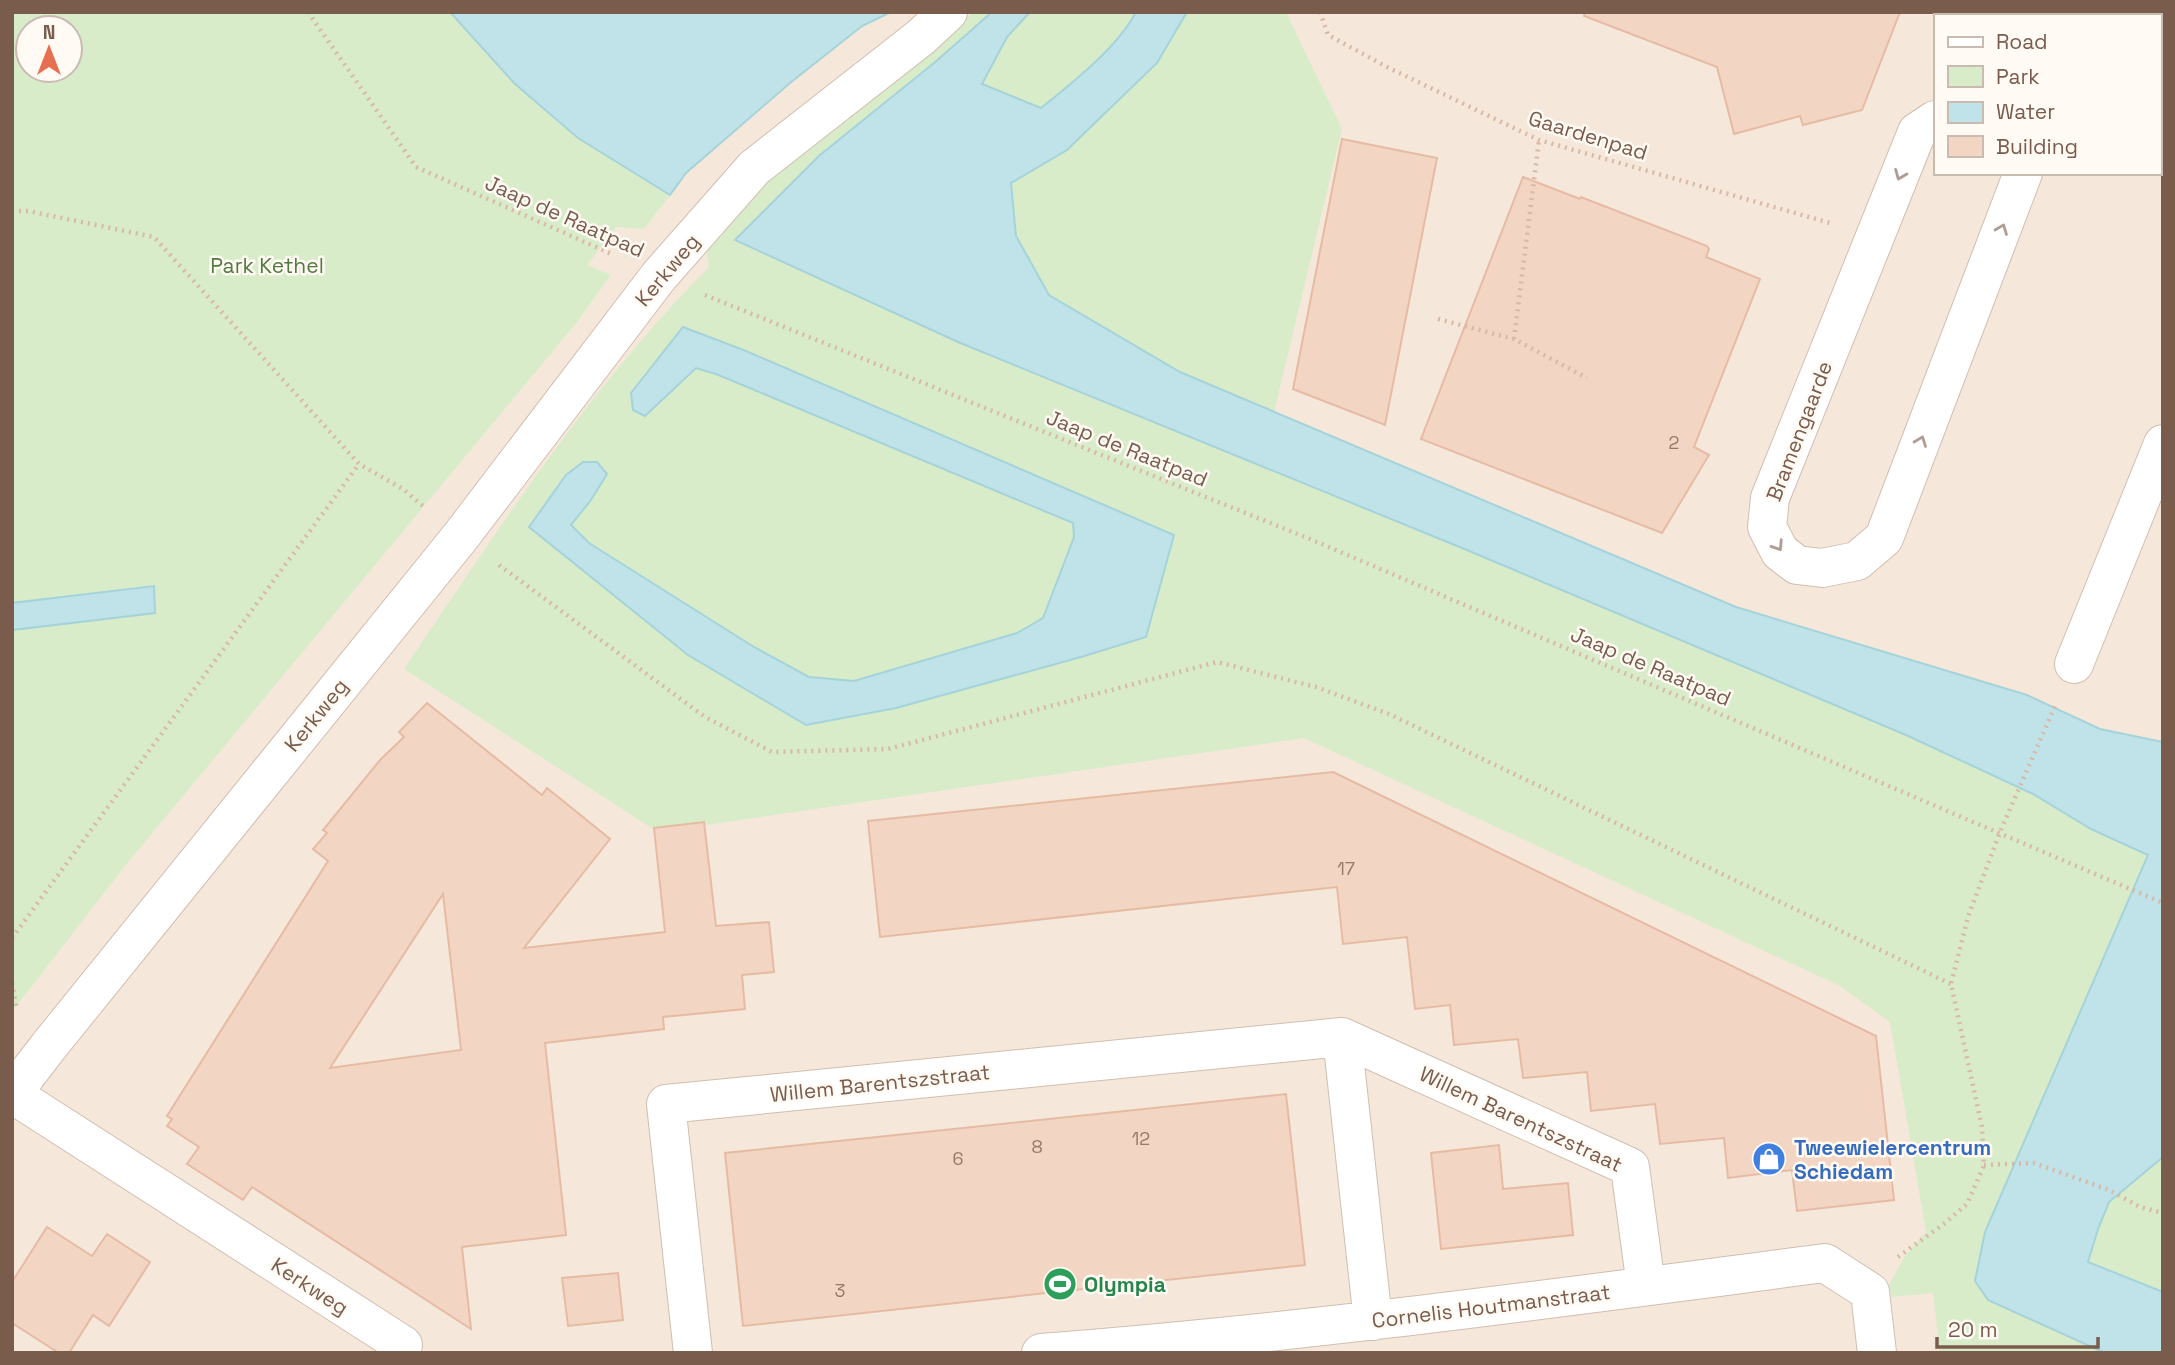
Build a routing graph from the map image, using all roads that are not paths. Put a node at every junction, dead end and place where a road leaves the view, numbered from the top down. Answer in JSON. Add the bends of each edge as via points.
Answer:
{"nodes":[{"id":1,"x":948,"y":12,"type":"edge"},
{"id":2,"x":1934,"y":121,"type":"edge"},
{"id":3,"x":2023,"y":175,"type":"edge"},
{"id":4,"x":2163,"y":446,"type":"edge"},
{"id":5,"x":2074,"y":664,"type":"road end"},
{"id":6,"x":1342,"y":1037,"type":"junction"},
{"id":7,"x":1646,"y":1286,"type":"junction"},
{"id":8,"x":1373,"y":1321,"type":"junction"},
{"id":9,"x":403,"y":1345,"type":"dead end"},
{"id":10,"x":1150,"y":1349,"type":"edge"},
{"id":11,"x":692,"y":1353,"type":"edge"},
{"id":12,"x":1041,"y":1353,"type":"edge"},
{"id":13,"x":1877,"y":1353,"type":"edge"}],
"edges":[{"from":1,"to":9,"type":"street","name":"Kerkweg","via":[[754,168],[659,276],[461,536],[12,1094]]},
{"from":2,"to":3,"type":"street","name":"Bramengaarde","one_way":true,"via":[[1917,132],[1770,498],[1767,527],[1780,552],[1797,565],[1822,568],[1857,561],[1884,538]]},
{"from":4,"to":5,"type":"street"},
{"from":6,"to":7,"type":"street","name":"Willem Barentszstraat","via":[[1630,1167]]},
{"from":6,"to":8,"type":"street"},
{"from":6,"to":11,"type":"street","name":"Willem Barentszstraat","via":[[666,1104]]},
{"from":7,"to":8,"type":"street","name":"Cornelis Houtmanstraat"},
{"from":7,"to":13,"type":"street","name":"Cornelis Houtmanstraat","via":[[1825,1263],[1870,1292]]},
{"from":8,"to":10,"type":"street","name":"Cornelis Houtmanstraat"},
{"from":10,"to":12,"type":"street","name":"Cornelis Houtmanstraat"}]}
